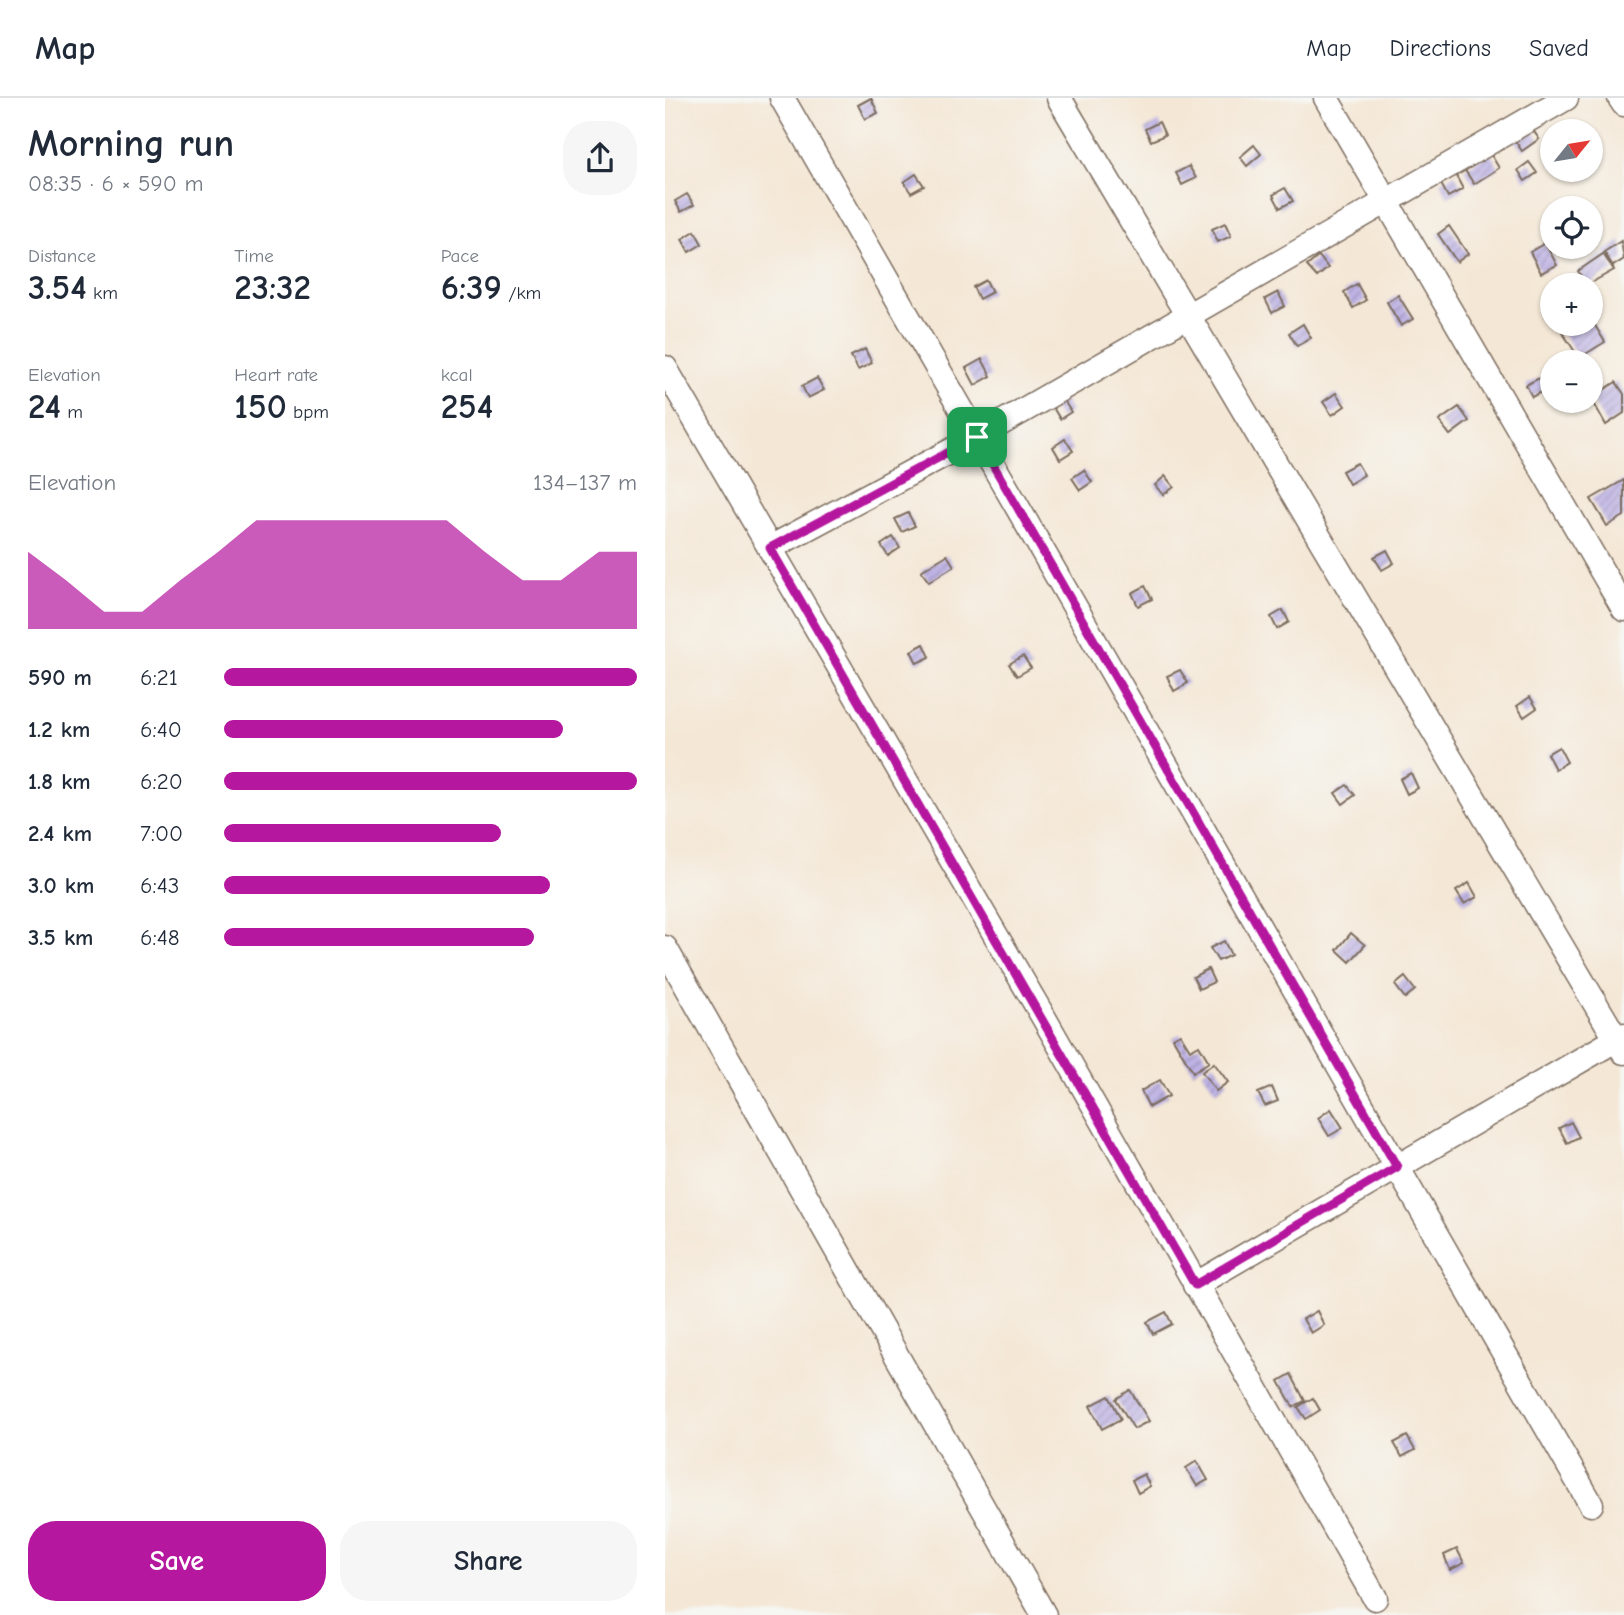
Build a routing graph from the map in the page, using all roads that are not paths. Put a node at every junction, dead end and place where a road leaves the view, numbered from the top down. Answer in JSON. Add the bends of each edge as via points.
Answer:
{"nodes":[{"id":1,"x":782,"y":98,"type":"edge"},
{"id":2,"x":1059,"y":98,"type":"edge"},
{"id":3,"x":1326,"y":98,"type":"edge"},
{"id":4,"x":1566,"y":98,"type":"edge"},
{"id":5,"x":1621,"y":98,"type":"edge"},
{"id":6,"x":1624,"y":104,"type":"edge"},
{"id":7,"x":1386,"y":201,"type":"junction"},
{"id":8,"x":1188,"y":315,"type":"junction"},
{"id":9,"x":665,"y":368,"type":"edge"},
{"id":10,"x":977,"y":437,"type":"junction"},
{"id":11,"x":770,"y":548,"type":"junction"},
{"id":12,"x":1624,"y":609,"type":"edge"},
{"id":13,"x":665,"y":948,"type":"edge"},
{"id":14,"x":1621,"y":1042,"type":"edge"},
{"id":15,"x":1397,"y":1167,"type":"junction"},
{"id":16,"x":1195,"y":1285,"type":"junction"},
{"id":17,"x":1591,"y":1504,"type":"dead end"},
{"id":18,"x":1375,"y":1598,"type":"dead end"},
{"id":19,"x":1044,"y":1615,"type":"edge"}],
"edges":[{"from":1,"to":10,"type":"street"},
{"from":2,"to":8,"type":"street"},
{"from":3,"to":7,"type":"street"},
{"from":4,"to":7,"type":"street"},
{"from":5,"to":6,"type":"street"},
{"from":7,"to":8,"type":"street"},
{"from":7,"to":12,"type":"street"},
{"from":8,"to":10,"type":"street"},
{"from":8,"to":14,"type":"street"},
{"from":9,"to":11,"type":"street"},
{"from":10,"to":11,"type":"street"},
{"from":10,"to":15,"type":"street"},
{"from":11,"to":16,"type":"street"},
{"from":13,"to":19,"type":"street"},
{"from":14,"to":15,"type":"street"},
{"from":15,"to":16,"type":"street"},
{"from":15,"to":17,"type":"street"},
{"from":16,"to":18,"type":"street"}]}
